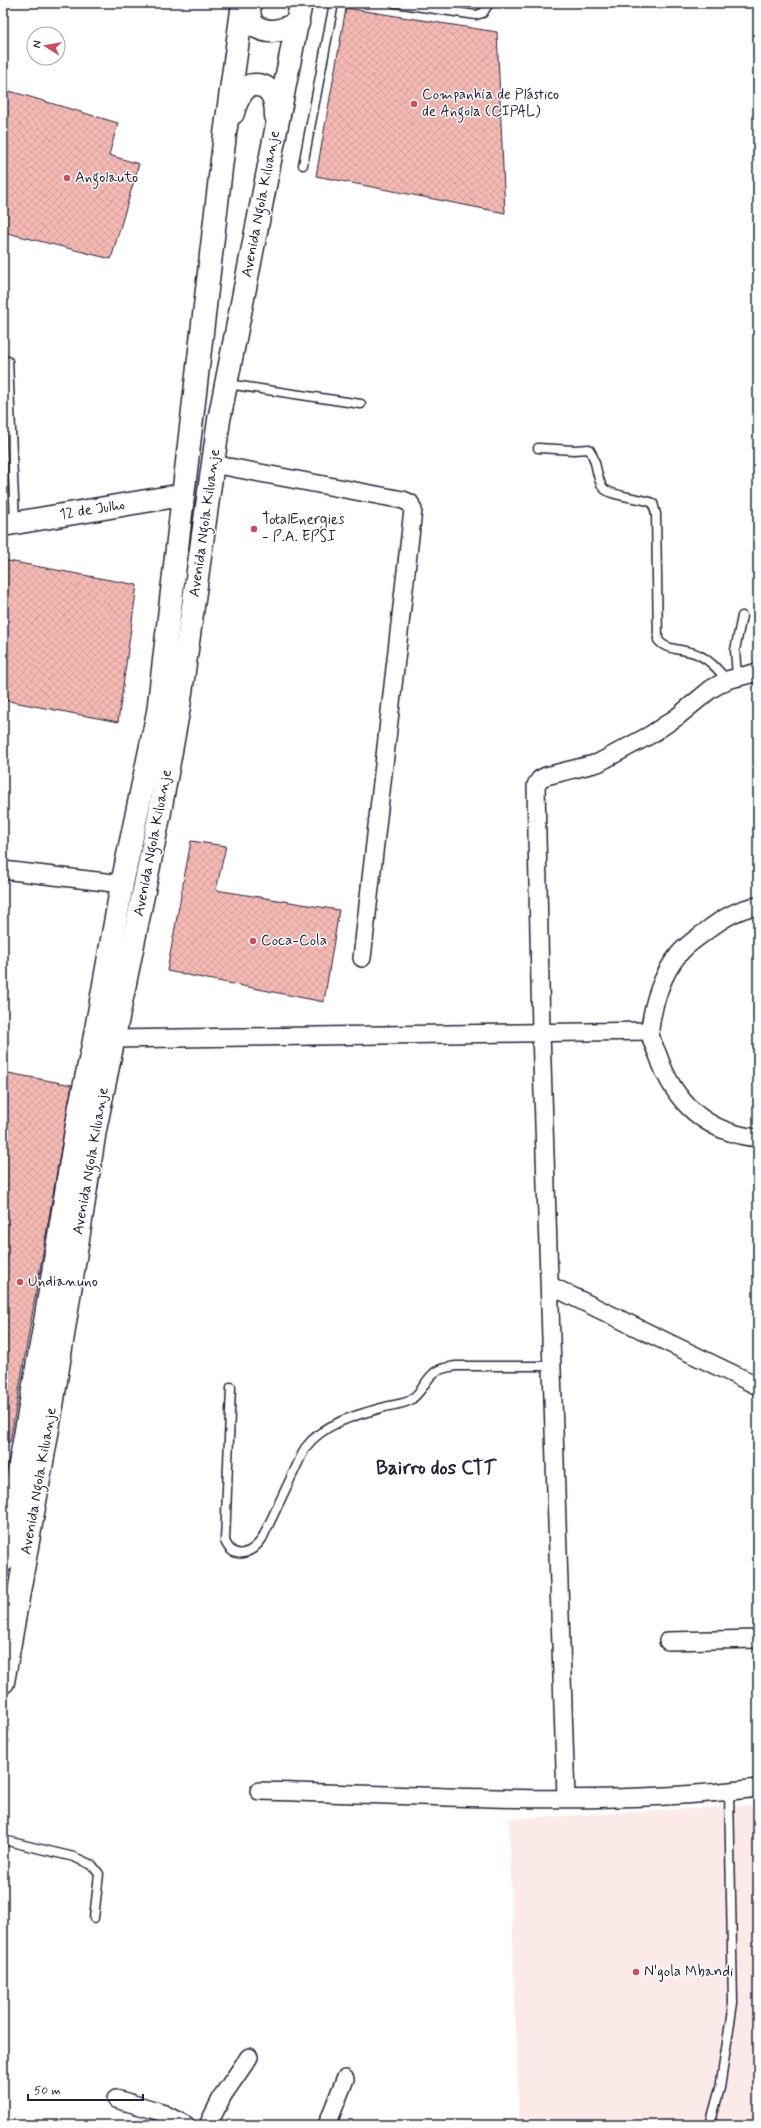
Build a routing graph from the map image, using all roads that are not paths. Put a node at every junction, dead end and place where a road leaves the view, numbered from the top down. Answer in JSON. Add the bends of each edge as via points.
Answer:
{"nodes":[{"id":1,"x":243,"y":3,"type":"edge"},
{"id":2,"x":248,"y":3,"type":"edge"},
{"id":3,"x":334,"y":3,"type":"edge"},
{"id":4,"x":395,"y":3,"type":"edge"},
{"id":5,"x":489,"y":3,"type":"edge"},
{"id":6,"x":299,"y":13,"type":"edge"},
{"id":7,"x":276,"y":129,"type":"junction"},
{"id":8,"x":225,"y":134,"type":"junction"},
{"id":9,"x":303,"y":165,"type":"dead end"},
{"id":10,"x":8,"y":361,"type":"dead end"},
{"id":11,"x":226,"y":384,"type":"junction"},
{"id":12,"x":361,"y":404,"type":"dead end"},
{"id":13,"x":538,"y":448,"type":"dead end"},
{"id":14,"x":213,"y":464,"type":"junction"},
{"id":15,"x":182,"y":495,"type":"junction"},
{"id":16,"x":9,"y":524,"type":"edge"},
{"id":17,"x":742,"y":616,"type":"dead end"},
{"id":18,"x":758,"y":672,"type":"edge"},
{"id":19,"x":732,"y":678,"type":"junction"},
{"id":20,"x":3,"y":870,"type":"edge"},
{"id":21,"x":122,"y":884,"type":"junction"},
{"id":22,"x":758,"y":906,"type":"edge"},
{"id":23,"x":362,"y":958,"type":"dead end"},
{"id":24,"x":650,"y":1031,"type":"junction"},
{"id":25,"x":541,"y":1032,"type":"junction"},
{"id":26,"x":112,"y":1039,"type":"junction"},
{"id":27,"x":758,"y":1138,"type":"edge"},
{"id":28,"x":551,"y":1286,"type":"junction"},
{"id":29,"x":553,"y":1366,"type":"junction"},
{"id":30,"x":758,"y":1386,"type":"edge"},
{"id":31,"x":231,"y":1387,"type":"dead end"},
{"id":32,"x":3,"y":1561,"type":"edge"},
{"id":33,"x":758,"y":1639,"type":"edge"},
{"id":34,"x":668,"y":1641,"type":"dead end"},
{"id":35,"x":3,"y":1682,"type":"edge"},
{"id":36,"x":758,"y":1788,"type":"edge"},
{"id":37,"x":259,"y":1791,"type":"dead end"},
{"id":38,"x":729,"y":1791,"type":"junction"},
{"id":39,"x":566,"y":1798,"type":"junction"},
{"id":40,"x":3,"y":1840,"type":"edge"},
{"id":41,"x":94,"y":1918,"type":"dead end"},
{"id":42,"x":249,"y":2057,"type":"dead end"},
{"id":43,"x":345,"y":2079,"type":"dead end"},
{"id":44,"x":116,"y":2099,"type":"dead end"},
{"id":45,"x":186,"y":2125,"type":"edge"},
{"id":46,"x":208,"y":2125,"type":"edge"},
{"id":47,"x":327,"y":2125,"type":"edge"},
{"id":48,"x":710,"y":2125,"type":"edge"}],
"edges":[{"from":1,"to":8,"type":"main road","name":"Avenida Ngola Kiluanje"},
{"from":2,"to":6,"type":"main road","via":[[251,23],[258,29],[277,31]]},
{"from":3,"to":9,"type":"lane"},
{"from":4,"to":5,"type":"lane","via":[[476,15],[483,13]]},
{"from":6,"to":7,"type":"main road","name":"Avenida Ngola Kiluanje"},
{"from":7,"to":8,"type":"main road","via":[[276,106],[272,94],[268,88],[251,85],[244,89],[238,98]]},
{"from":7,"to":11,"type":"main road","name":"Avenida Ngola Kiluanje"},
{"from":8,"to":15,"type":"main road","name":"Avenida Ngola Kiluanje"},
{"from":10,"to":16,"type":"lane"},
{"from":11,"to":12,"type":"lane"},
{"from":11,"to":14,"type":"main road","name":"Avenida Ngola Kiluanje"},
{"from":13,"to":19,"type":"lane","via":[[589,449],[595,457],[602,487],[610,493],[653,503],[656,514],[658,640],[661,644],[704,657]]},
{"from":14,"to":23,"type":"street","via":[[410,503],[412,510]]},
{"from":14,"to":26,"type":"main road","name":"Avenida Ngola Kiluanje","via":[[178,707],[159,817]]},
{"from":15,"to":16,"type":"main road","name":"12 de Julho"},
{"from":15,"to":21,"type":"main road","name":"Avenida Ngola Kiluanje","via":[[158,712]]},
{"from":17,"to":19,"type":"lane"},
{"from":18,"to":19,"type":"street"},
{"from":19,"to":25,"type":"street","via":[[710,689],[650,735],[598,763],[540,779],[536,785]]},
{"from":20,"to":21,"type":"street"},
{"from":21,"to":32,"type":"main road","name":"Avenida Ngola Kiluanje","via":[[80,1106]]},
{"from":22,"to":24,"type":"street","via":[[751,906],[723,918],[680,952],[667,971],[658,994]]},
{"from":24,"to":25,"type":"street"},
{"from":24,"to":27,"type":"street","via":[[661,1064],[676,1095],[694,1113],[734,1135]]},
{"from":25,"to":26,"type":"street"},
{"from":25,"to":28,"type":"street"},
{"from":26,"to":35,"type":"main road","name":"Avenida Ngola Kiluanje","via":[[95,1130],[52,1406]]},
{"from":28,"to":29,"type":"street"},
{"from":28,"to":30,"type":"street"},
{"from":29,"to":31,"type":"lane","via":[[443,1368],[434,1374],[421,1392],[408,1401],[342,1421],[324,1430],[305,1448],[262,1539],[255,1548],[245,1553],[234,1553],[229,1550],[225,1541]]},
{"from":29,"to":39,"type":"street"},
{"from":33,"to":34,"type":"street"},
{"from":36,"to":38,"type":"street"},
{"from":37,"to":39,"type":"street"},
{"from":38,"to":39,"type":"street"},
{"from":38,"to":48,"type":"lane","via":[[734,2003],[720,2088]]},
{"from":40,"to":41,"type":"lane","via":[[74,1857],[92,1864],[99,1874]]},
{"from":42,"to":46,"type":"street","via":[[223,2095]]},
{"from":43,"to":47,"type":"street"},
{"from":44,"to":45,"type":"street","via":[[158,2111]]}]}
